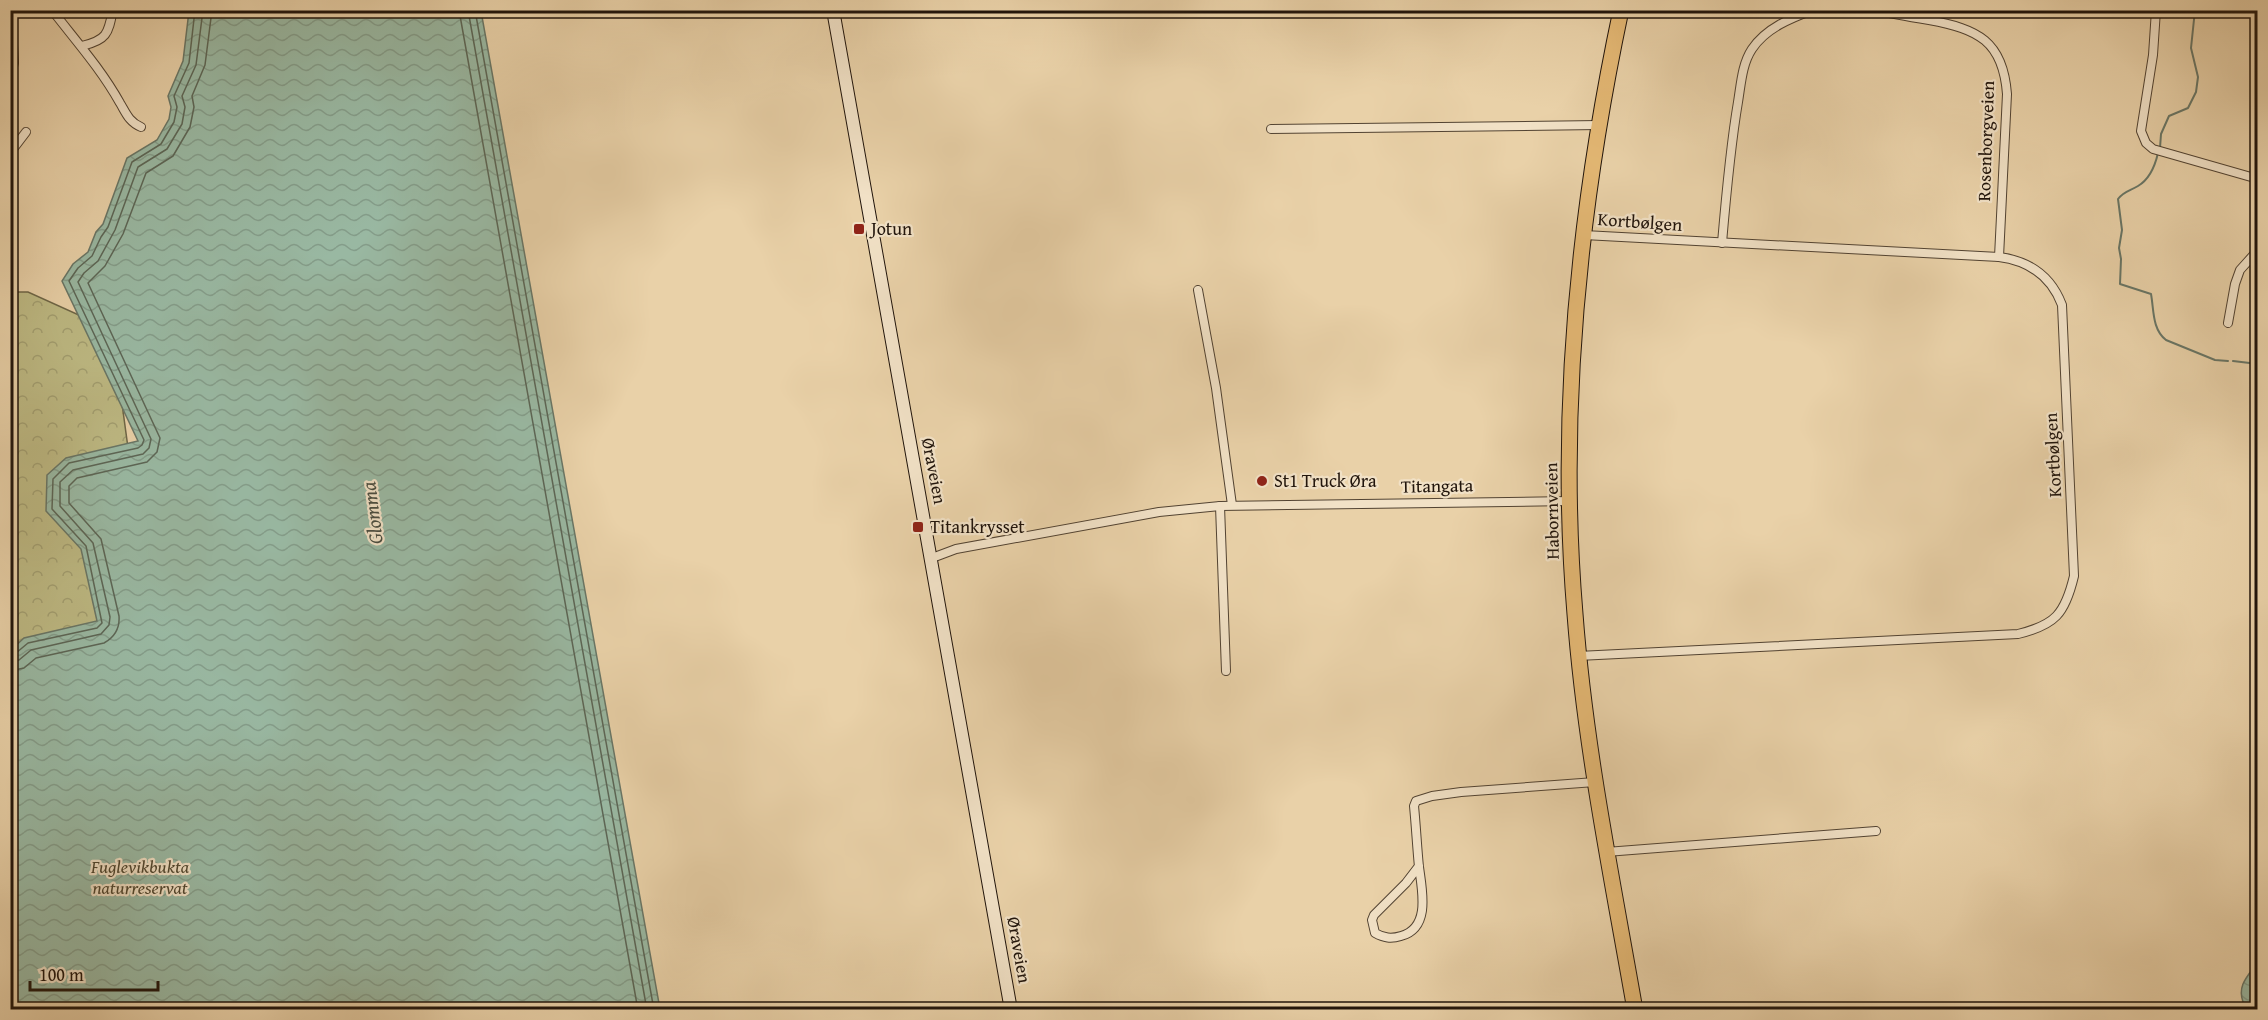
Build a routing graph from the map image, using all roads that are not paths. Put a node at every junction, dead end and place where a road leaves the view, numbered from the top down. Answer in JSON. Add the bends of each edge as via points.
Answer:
{"nodes":[{"id":1,"x":11,"y":10,"type":"edge"},
{"id":2,"x":52,"y":10,"type":"edge"},
{"id":3,"x":113,"y":10,"type":"edge"},
{"id":4,"x":834,"y":10,"type":"edge"},
{"id":5,"x":1621,"y":10,"type":"edge"},
{"id":6,"x":1814,"y":10,"type":"edge"},
{"id":7,"x":1875,"y":10,"type":"edge"},
{"id":8,"x":2156,"y":10,"type":"edge"},
{"id":9,"x":82,"y":46,"type":"junction"},
{"id":10,"x":10,"y":77,"type":"edge"},
{"id":11,"x":1599,"y":125,"type":"junction"},
{"id":12,"x":141,"y":128,"type":"dead end"},
{"id":13,"x":1271,"y":129,"type":"dead end"},
{"id":14,"x":26,"y":132,"type":"dead end"},
{"id":15,"x":10,"y":153,"type":"edge"},
{"id":16,"x":2258,"y":180,"type":"edge"},
{"id":17,"x":1584,"y":235,"type":"junction"},
{"id":18,"x":1722,"y":243,"type":"junction"},
{"id":19,"x":2258,"y":250,"type":"edge"},
{"id":20,"x":1999,"y":257,"type":"junction"},
{"id":21,"x":1198,"y":290,"type":"dead end"},
{"id":22,"x":2228,"y":323,"type":"dead end"},
{"id":23,"x":1570,"y":501,"type":"junction"},
{"id":24,"x":1232,"y":505,"type":"junction"},
{"id":25,"x":1220,"y":506,"type":"junction"},
{"id":26,"x":932,"y":558,"type":"junction"},
{"id":27,"x":1578,"y":656,"type":"junction"},
{"id":28,"x":1226,"y":671,"type":"dead end"},
{"id":29,"x":1595,"y":782,"type":"junction"},
{"id":30,"x":1876,"y":831,"type":"dead end"},
{"id":31,"x":1606,"y":852,"type":"junction"},
{"id":32,"x":1419,"y":866,"type":"junction"},
{"id":33,"x":1011,"y":1010,"type":"edge"},
{"id":34,"x":1635,"y":1010,"type":"edge"}],
"edges":[{"from":1,"to":10,"type":"street","via":[[14,63]]},
{"from":2,"to":9,"type":"street"},
{"from":3,"to":9,"type":"street","via":[[105,37]]},
{"from":4,"to":26,"type":"street","name":"Øraveien"},
{"from":5,"to":11,"type":"highway","name":"Habornveien"},
{"from":6,"to":18,"type":"street","via":[[1765,35],[1752,49],[1745,65],[1729,162]]},
{"from":7,"to":20,"type":"street","name":"Rosenborgveien","via":[[1973,31],[1984,38],[2000,59],[2007,94]]},
{"from":8,"to":16,"type":"street","via":[[2141,130],[2146,143]]},
{"from":9,"to":12,"type":"street","via":[[132,124]]},
{"from":11,"to":13,"type":"street"},
{"from":11,"to":17,"type":"highway","name":"Habornveien"},
{"from":14,"to":15,"type":"street"},
{"from":17,"to":18,"type":"street","name":"Kortbølgen"},
{"from":17,"to":23,"type":"highway","name":"Habornveien","via":[[1575,313]]},
{"from":18,"to":20,"type":"street","name":"Kortbølgen"},
{"from":19,"to":22,"type":"street","via":[[2240,270]]},
{"from":20,"to":27,"type":"street","name":"Kortbølgen","via":[[2038,270],[2054,287],[2062,305],[2074,576],[2064,608],[2050,623],[2018,634]]},
{"from":21,"to":24,"type":"street"},
{"from":23,"to":24,"type":"street","name":"Titangata"},
{"from":23,"to":27,"type":"highway","name":"Habornveien"},
{"from":24,"to":25,"type":"street","name":"Titangata"},
{"from":25,"to":26,"type":"street","name":"Titangata","via":[[956,549]]},
{"from":25,"to":28,"type":"street"},
{"from":26,"to":33,"type":"street","name":"Øraveien"},
{"from":27,"to":29,"type":"highway","name":"Habornveien"},
{"from":29,"to":31,"type":"highway","name":"Habornveien"},
{"from":29,"to":32,"type":"street","via":[[1461,792],[1418,800],[1414,806]]},
{"from":30,"to":31,"type":"street"},
{"from":31,"to":34,"type":"highway","name":"Habornveien"},
{"from":32,"to":32,"type":"street","via":[[1423,903],[1414,930],[1388,938],[1375,933],[1374,915]]}]}
